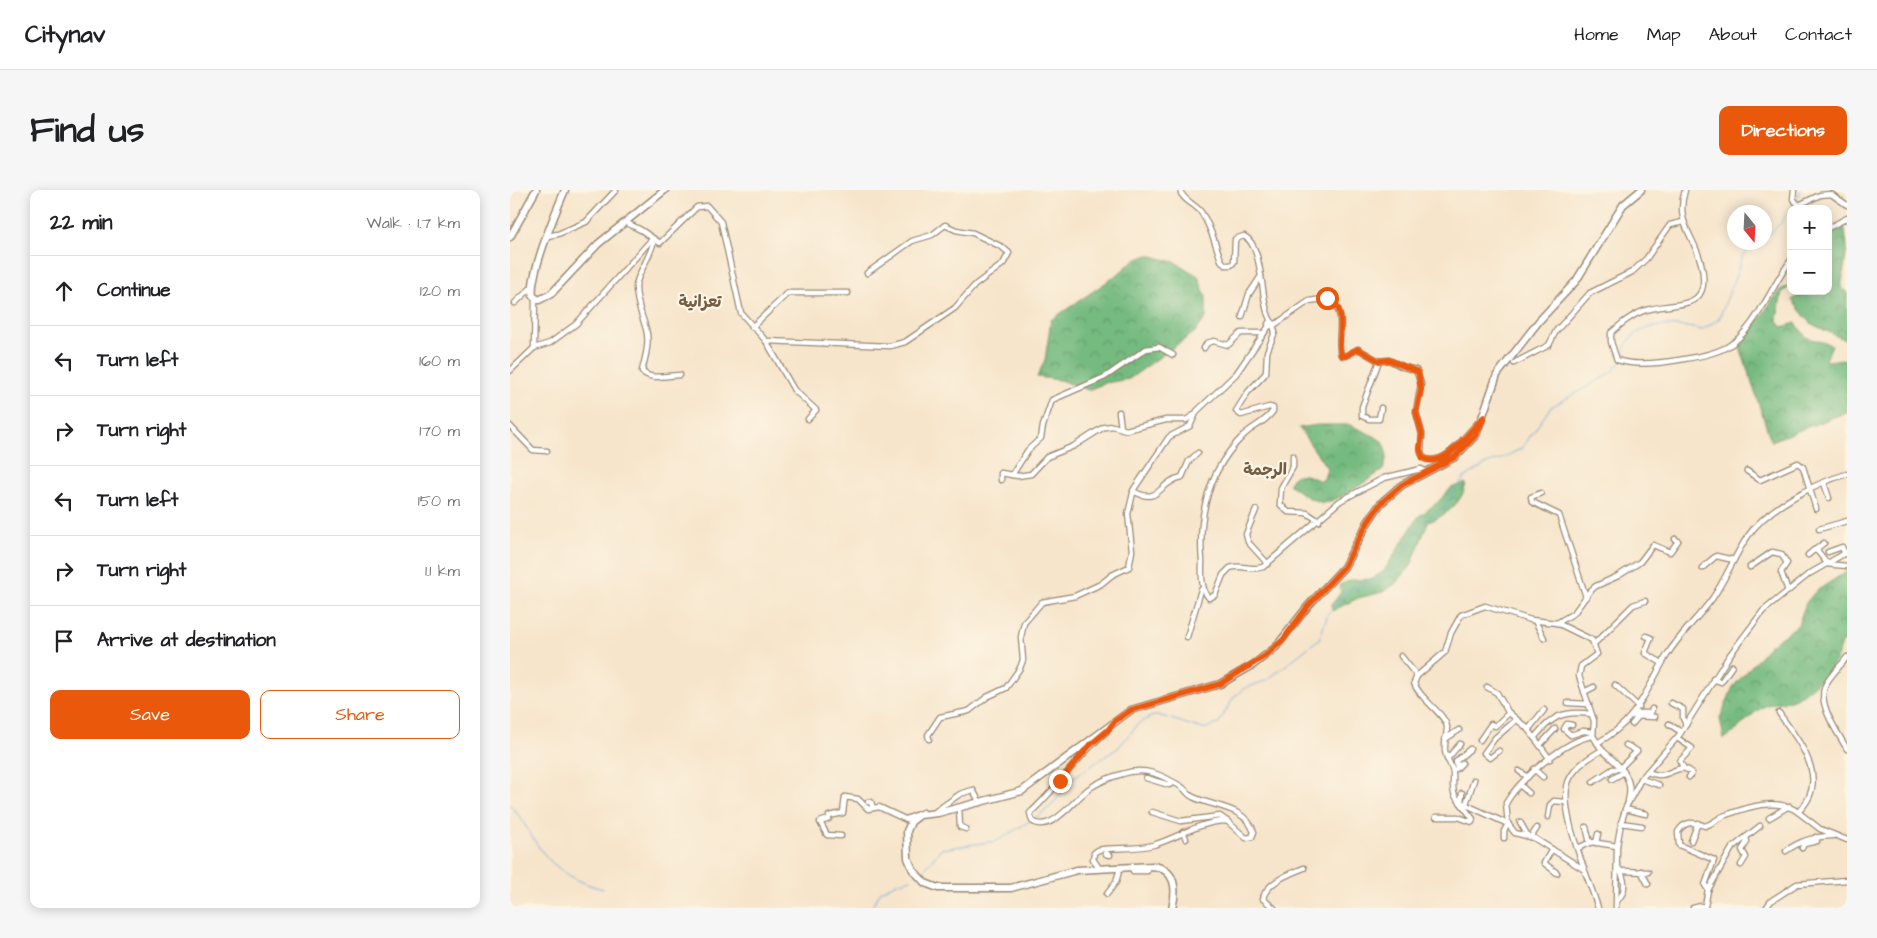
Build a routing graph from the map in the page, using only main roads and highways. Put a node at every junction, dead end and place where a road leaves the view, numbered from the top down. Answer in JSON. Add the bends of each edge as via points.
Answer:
{"nodes":[{"id":1,"x":536,"y":190,"type":"edge"},
{"id":2,"x":565,"y":190,"type":"edge"},
{"id":3,"x":665,"y":190,"type":"edge"},
{"id":4,"x":1641,"y":190,"type":"edge"},
{"id":5,"x":510,"y":236,"type":"edge"},
{"id":6,"x":1172,"y":908,"type":"edge"}],
"edges":[{"from":1,"to":5,"type":"main road"},
{"from":2,"to":3,"type":"main road","via":[[546,236],[534,284],[533,295],[540,300],[551,294],[624,221]]},
{"from":4,"to":6,"type":"main road","via":[[1623,205],[1576,281],[1538,321],[1497,375],[1476,435],[1455,457],[1402,485],[1381,503],[1344,567],[1308,606],[1283,640],[1265,656],[1220,684],[1142,706],[1115,721],[1032,786],[1017,794],[909,820],[909,862],[919,878],[938,888],[1012,888],[1077,870],[1157,866],[1169,873],[1176,886]]}]}
